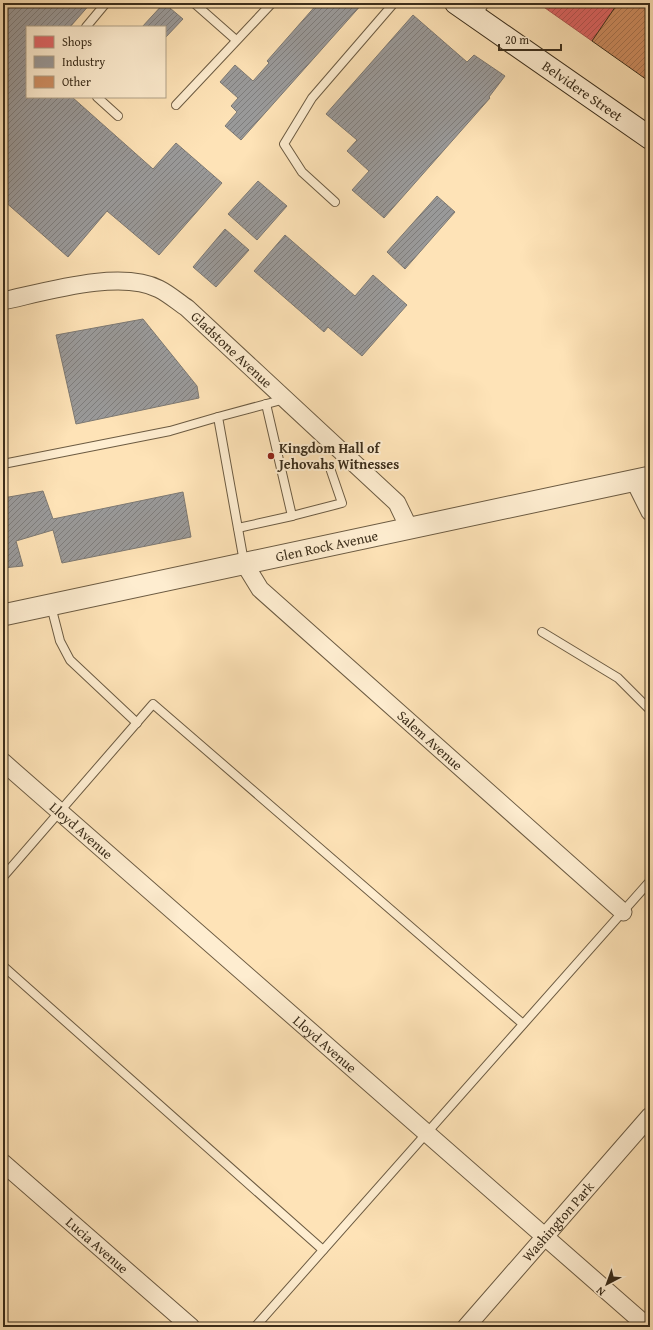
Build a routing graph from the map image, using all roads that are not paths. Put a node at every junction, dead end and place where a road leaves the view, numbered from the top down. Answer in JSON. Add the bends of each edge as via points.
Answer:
{"nodes":[{"id":1,"x":106,"y":3,"type":"edge"},
{"id":2,"x":194,"y":3,"type":"edge"},
{"id":3,"x":272,"y":3,"type":"edge"},
{"id":4,"x":394,"y":3,"type":"edge"},
{"id":5,"x":456,"y":3,"type":"edge"},
{"id":6,"x":481,"y":10,"type":"edge"},
{"id":7,"x":87,"y":26,"type":"edge"},
{"id":8,"x":236,"y":40,"type":"junction"},
{"id":9,"x":98,"y":98,"type":"edge"},
{"id":10,"x":176,"y":105,"type":"dead end"},
{"id":11,"x":118,"y":116,"type":"dead end"},
{"id":12,"x":650,"y":138,"type":"edge"},
{"id":13,"x":335,"y":202,"type":"dead end"},
{"id":14,"x":3,"y":301,"type":"edge"},
{"id":15,"x":285,"y":398,"type":"junction"},
{"id":16,"x":266,"y":404,"type":"junction"},
{"id":17,"x":218,"y":417,"type":"junction"},
{"id":18,"x":3,"y":464,"type":"edge"},
{"id":19,"x":330,"y":468,"type":"dead end"},
{"id":20,"x":642,"y":479,"type":"edge"},
{"id":21,"x":650,"y":512,"type":"edge"},
{"id":22,"x":292,"y":516,"type":"junction"},
{"id":23,"x":238,"y":528,"type":"junction"},
{"id":24,"x":409,"y":528,"type":"junction"},
{"id":25,"x":244,"y":563,"type":"junction"},
{"id":26,"x":51,"y":605,"type":"junction"},
{"id":27,"x":3,"y":615,"type":"edge"},
{"id":28,"x":542,"y":632,"type":"dead end"},
{"id":29,"x":650,"y":710,"type":"edge"},
{"id":30,"x":137,"y":723,"type":"junction"},
{"id":31,"x":3,"y":762,"type":"edge"},
{"id":32,"x":60,"y":812,"type":"junction"},
{"id":33,"x":3,"y":877,"type":"edge"},
{"id":34,"x":650,"y":881,"type":"edge"},
{"id":35,"x":623,"y":912,"type":"junction"},
{"id":36,"x":3,"y":966,"type":"edge"},
{"id":37,"x":523,"y":1024,"type":"junction"},
{"id":38,"x":650,"y":1116,"type":"edge"},
{"id":39,"x":427,"y":1133,"type":"junction"},
{"id":40,"x":3,"y":1163,"type":"edge"},
{"id":41,"x":545,"y":1237,"type":"junction"},
{"id":42,"x":323,"y":1250,"type":"junction"},
{"id":43,"x":191,"y":1327,"type":"edge"},
{"id":44,"x":255,"y":1327,"type":"edge"},
{"id":45,"x":466,"y":1327,"type":"edge"},
{"id":46,"x":648,"y":1327,"type":"edge"}],
"edges":[{"from":1,"to":7,"type":"lane"},
{"from":2,"to":8,"type":"lane"},
{"from":3,"to":8,"type":"lane"},
{"from":4,"to":13,"type":"lane","via":[[312,98],[284,144],[302,172]]},
{"from":5,"to":6,"type":"main road","name":"Belvidere Street"},
{"from":6,"to":12,"type":"main road","name":"Belvidere Street"},
{"from":8,"to":10,"type":"lane"},
{"from":9,"to":11,"type":"lane"},
{"from":14,"to":15,"type":"street","name":"Gladstone Avenue","via":[[82,284],[126,280],[159,289],[187,308]]},
{"from":15,"to":16,"type":"lane"},
{"from":15,"to":24,"type":"street","name":"Gladstone Avenue","via":[[397,503]]},
{"from":16,"to":17,"type":"lane"},
{"from":16,"to":22,"type":"lane"},
{"from":17,"to":18,"type":"lane","via":[[170,431]]},
{"from":17,"to":23,"type":"lane"},
{"from":19,"to":22,"type":"lane","via":[[342,503]]},
{"from":20,"to":21,"type":"street"},
{"from":20,"to":24,"type":"street","name":"Glen Rock Avenue"},
{"from":22,"to":23,"type":"lane"},
{"from":23,"to":25,"type":"lane"},
{"from":24,"to":25,"type":"street","name":"Glen Rock Avenue"},
{"from":25,"to":26,"type":"street","name":"Glen Rock Avenue"},
{"from":25,"to":35,"type":"street","name":"Salem Avenue","via":[[260,589]]},
{"from":26,"to":27,"type":"street","name":"Glen Rock Avenue"},
{"from":26,"to":30,"type":"lane","via":[[60,641],[70,660]]},
{"from":28,"to":29,"type":"lane","via":[[618,678]]},
{"from":30,"to":32,"type":"lane"},
{"from":30,"to":37,"type":"lane","via":[[153,704]]},
{"from":31,"to":32,"type":"street","name":"Lloyd Avenue"},
{"from":32,"to":33,"type":"lane"},
{"from":32,"to":39,"type":"street","name":"Lloyd Avenue"},
{"from":34,"to":35,"type":"lane"},
{"from":35,"to":37,"type":"lane"},
{"from":36,"to":42,"type":"lane"},
{"from":37,"to":39,"type":"lane"},
{"from":38,"to":41,"type":"street","name":"Washington Park"},
{"from":39,"to":41,"type":"street","name":"Lloyd Avenue"},
{"from":39,"to":42,"type":"lane"},
{"from":40,"to":43,"type":"street","name":"Lucia Avenue"},
{"from":41,"to":45,"type":"street","name":"Washington Park"},
{"from":41,"to":46,"type":"street","name":"Lloyd Avenue"},
{"from":42,"to":44,"type":"lane"}]}
